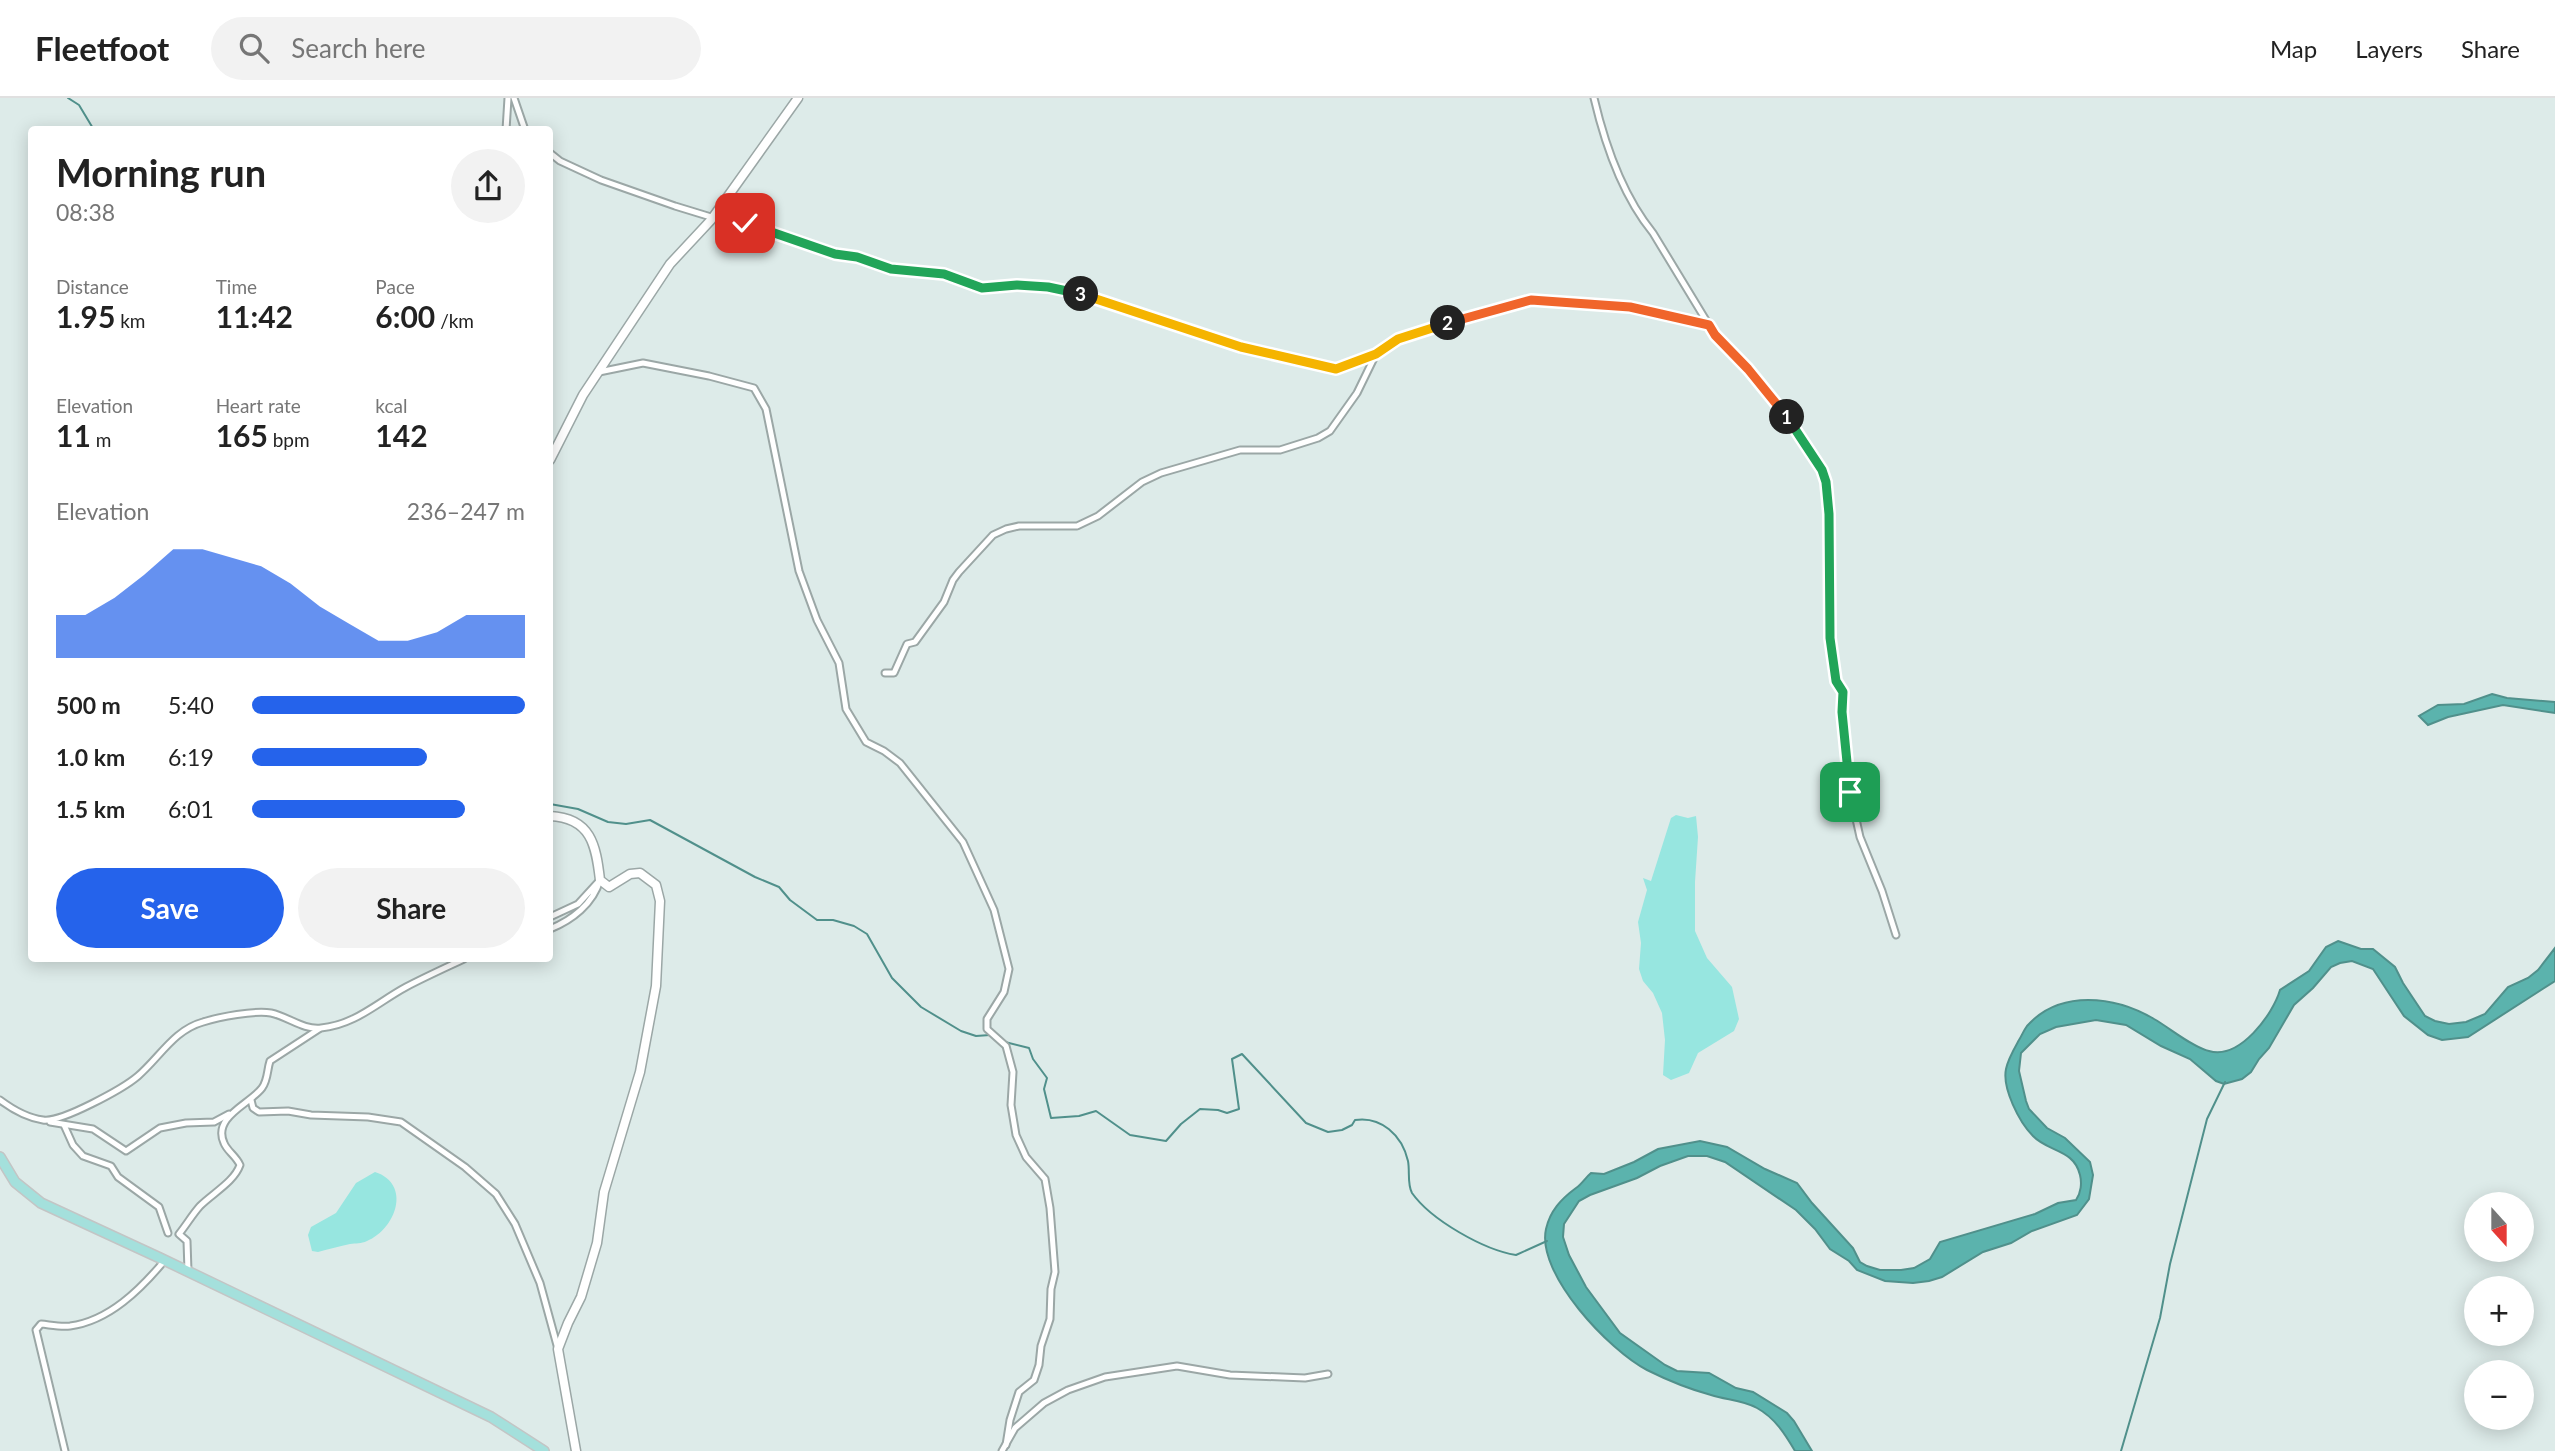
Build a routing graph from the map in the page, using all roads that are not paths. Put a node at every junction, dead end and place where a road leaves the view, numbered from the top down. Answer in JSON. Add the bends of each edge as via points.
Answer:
{"nodes":[{"id":1,"x":508,"y":98,"type":"edge"},
{"id":2,"x":514,"y":98,"type":"edge"},
{"id":3,"x":798,"y":98,"type":"edge"},
{"id":4,"x":1594,"y":98,"type":"edge"},
{"id":5,"x":506,"y":126,"type":"edge"},
{"id":6,"x":524,"y":126,"type":"edge"},
{"id":7,"x":553,"y":155,"type":"edge"},
{"id":8,"x":713,"y":217,"type":"junction"},
{"id":9,"x":1709,"y":325,"type":"junction"},
{"id":10,"x":1376,"y":354,"type":"junction"},
{"id":11,"x":599,"y":372,"type":"junction"},
{"id":12,"x":553,"y":454,"type":"edge"},
{"id":13,"x":885,"y":673,"type":"dead end"},
{"id":14,"x":553,"y":816,"type":"edge"},
{"id":15,"x":600,"y":880,"type":"junction"},
{"id":16,"x":553,"y":916,"type":"edge"},
{"id":17,"x":553,"y":927,"type":"edge"},
{"id":18,"x":1896,"y":935,"type":"dead end"},
{"id":19,"x":458,"y":962,"type":"edge"},
{"id":20,"x":319,"y":1029,"type":"junction"},
{"id":21,"x":0,"y":1100,"type":"edge"},
{"id":22,"x":251,"y":1100,"type":"junction"},
{"id":23,"x":229,"y":1114,"type":"junction"},
{"id":24,"x":45,"y":1121,"type":"junction"},
{"id":25,"x":64,"y":1125,"type":"junction"},
{"id":26,"x":0,"y":1157,"type":"edge"},
{"id":27,"x":169,"y":1233,"type":"dead end"},
{"id":28,"x":165,"y":1260,"type":"junction"},
{"id":29,"x":188,"y":1271,"type":"junction"},
{"id":30,"x":558,"y":1349,"type":"junction"},
{"id":31,"x":1328,"y":1374,"type":"dead end"},
{"id":32,"x":1004,"y":1448,"type":"edge"},
{"id":33,"x":65,"y":1451,"type":"edge"},
{"id":34,"x":544,"y":1451,"type":"edge"},
{"id":35,"x":576,"y":1451,"type":"edge"}],
"edges":[{"from":1,"to":5,"type":"street"},
{"from":2,"to":6,"type":"street"},
{"from":3,"to":8,"type":"street"},
{"from":4,"to":9,"type":"street","via":[[1628,193]]},
{"from":7,"to":8,"type":"street","via":[[601,180]]},
{"from":8,"to":10,"type":"street","via":[[891,269],[944,274],[982,288],[1048,287],[1083,295],[1241,347],[1336,369]]},
{"from":8,"to":11,"type":"street","via":[[670,264]]},
{"from":9,"to":10,"type":"street","via":[[1630,307],[1531,300],[1398,339]]},
{"from":9,"to":18,"type":"street","via":[[1785,414],[1826,482],[1830,638],[1836,681],[1843,692],[1850,792],[1860,837]]},
{"from":10,"to":13,"type":"street","via":[[1357,393],[1330,431],[1318,438],[1280,450],[1240,450],[1161,473],[1077,526],[1019,526],[993,535],[953,580],[944,602],[915,642],[907,644],[894,673]]},
{"from":11,"to":12,"type":"street"},
{"from":11,"to":32,"type":"street","via":[[643,363],[754,388],[766,409],[799,571],[839,663],[846,709],[866,742],[900,763],[963,842],[994,910],[1009,969],[1004,992],[987,1019],[988,1029],[1006,1046],[1013,1072],[1010,1105],[1016,1135],[1026,1157],[1045,1179],[1055,1272],[1039,1365],[1034,1380],[1019,1392]]},
{"from":14,"to":15,"type":"street","via":[[580,825],[589,835],[597,851]]},
{"from":15,"to":16,"type":"street","via":[[578,904]]},
{"from":15,"to":17,"type":"street","via":[[584,909]]},
{"from":15,"to":30,"type":"street","via":[[609,887],[640,873],[656,886],[660,901],[658,964],[640,1072],[604,1192],[597,1243],[581,1297]]},
{"from":19,"to":20,"type":"street","via":[[349,1022]]},
{"from":20,"to":22,"type":"street","via":[[270,1061],[264,1086]]},
{"from":20,"to":24,"type":"street","via":[[262,1012],[203,1022],[183,1030],[137,1077],[99,1100]]},
{"from":21,"to":24,"type":"street"},
{"from":22,"to":23,"type":"street"},
{"from":22,"to":30,"type":"street","via":[[259,1112],[401,1122],[465,1167],[496,1194],[515,1224],[540,1283]]},
{"from":23,"to":25,"type":"street","via":[[214,1122],[160,1128],[125,1151],[93,1129]]},
{"from":23,"to":29,"type":"street","via":[[221,1135],[240,1165],[237,1175],[200,1206],[179,1234],[187,1241]]},
{"from":24,"to":25,"type":"street"},
{"from":25,"to":27,"type":"street","via":[[83,1156],[111,1166],[118,1177],[159,1207]]},
{"from":26,"to":28,"type":"main road","via":[[15,1182],[41,1203]]},
{"from":28,"to":29,"type":"main road"},
{"from":28,"to":33,"type":"street","via":[[152,1277],[105,1314],[68,1326],[41,1324],[36,1330]]},
{"from":29,"to":34,"type":"main road","via":[[492,1417]]},
{"from":30,"to":35,"type":"street"},
{"from":31,"to":32,"type":"street","via":[[1305,1378],[1230,1375],[1177,1366],[1104,1377],[1044,1403],[1015,1428]]}]}
